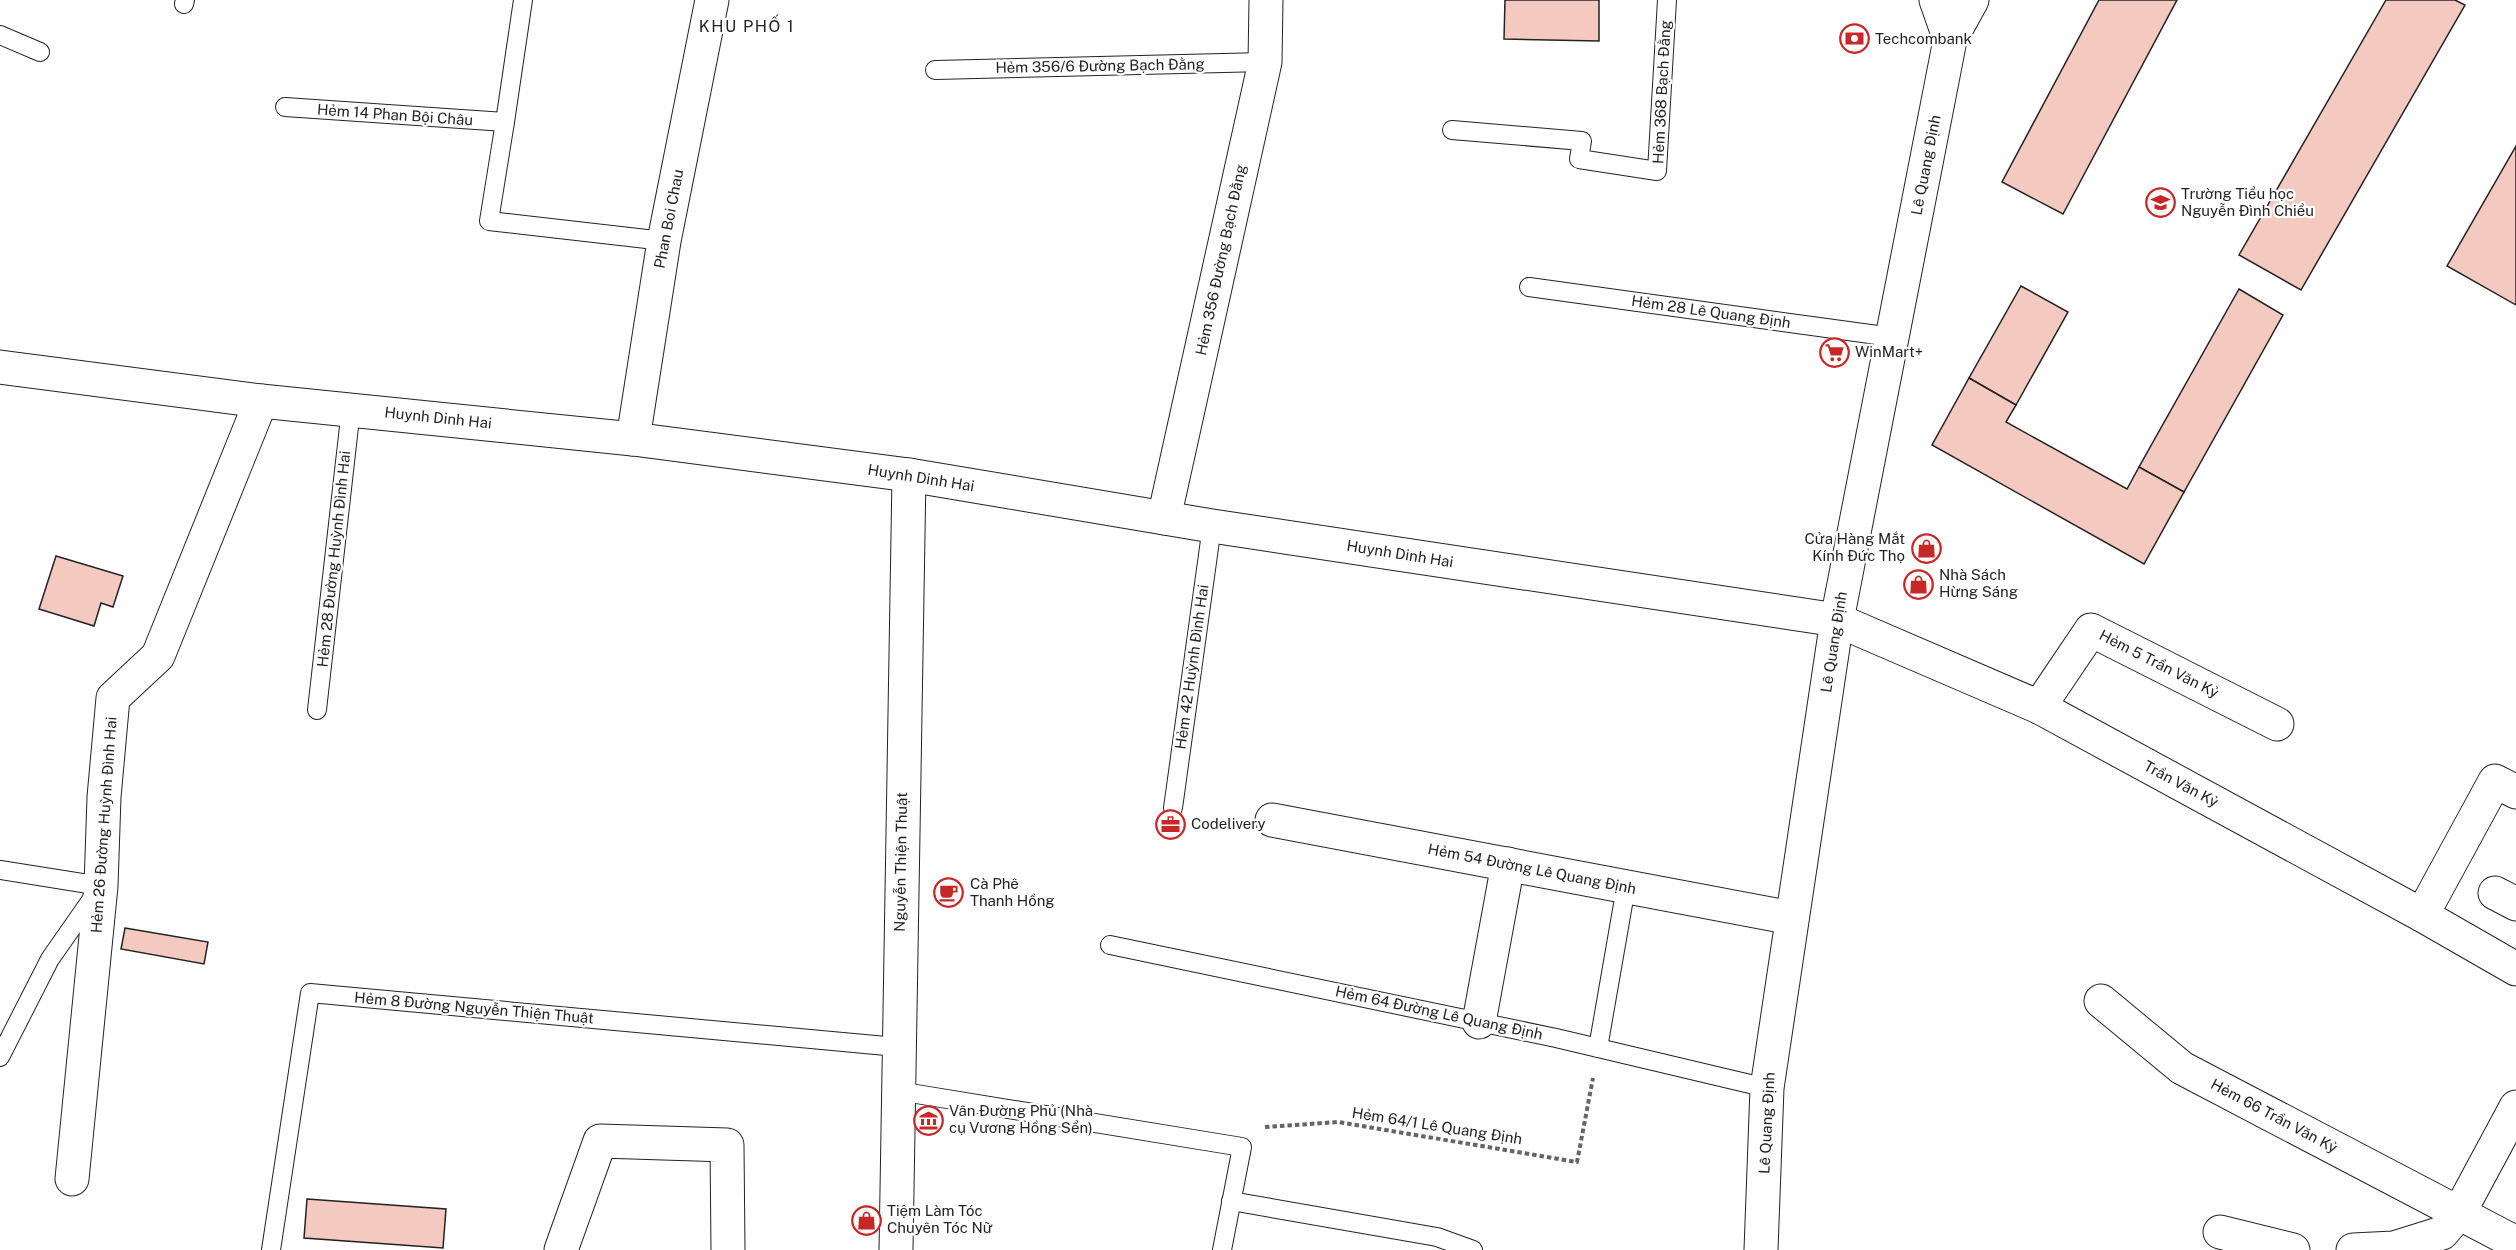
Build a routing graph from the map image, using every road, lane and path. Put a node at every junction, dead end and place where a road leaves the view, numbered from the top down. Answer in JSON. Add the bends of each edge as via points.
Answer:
{"nodes":[{"id":1,"x":523,"y":0,"type":"edge"},
{"id":2,"x":712,"y":0,"type":"edge"},
{"id":3,"x":1266,"y":0,"type":"edge"},
{"id":4,"x":1667,"y":0,"type":"edge"},
{"id":5,"x":1936,"y":0,"type":"edge"},
{"id":6,"x":1972,"y":0,"type":"edge"},
{"id":7,"x":0,"y":35,"type":"edge"},
{"id":8,"x":1950,"y":40,"type":"junction"},
{"id":9,"x":40,"y":52,"type":"dead end"},
{"id":10,"x":1265,"y":62,"type":"junction"},
{"id":11,"x":935,"y":70,"type":"dead end"},
{"id":12,"x":285,"y":107,"type":"dead end"},
{"id":13,"x":505,"y":123,"type":"junction"},
{"id":14,"x":1452,"y":130,"type":"dead end"},
{"id":15,"x":664,"y":241,"type":"junction"},
{"id":16,"x":1529,"y":287,"type":"dead end"},
{"id":17,"x":1892,"y":337,"type":"junction"},
{"id":18,"x":0,"y":367,"type":"edge"},
{"id":19,"x":261,"y":401,"type":"junction"},
{"id":20,"x":351,"y":409,"type":"junction"},
{"id":21,"x":633,"y":438,"type":"junction"},
{"id":22,"x":909,"y":475,"type":"junction"},
{"id":23,"x":1164,"y":518,"type":"junction"},
{"id":24,"x":1212,"y":526,"type":"junction"},
{"id":25,"x":1837,"y":620,"type":"junction"},
{"id":26,"x":2039,"y":707,"type":"junction"},
{"id":27,"x":317,"y":710,"type":"dead end"},
{"id":28,"x":2277,"y":724,"type":"dead end"},
{"id":29,"x":2516,"y":792,"type":"edge"},
{"id":30,"x":1173,"y":808,"type":"dead end"},
{"id":31,"x":1272,"y":820,"type":"dead end"},
{"id":32,"x":1508,"y":864,"type":"junction"},
{"id":33,"x":0,"y":870,"type":"edge"},
{"id":34,"x":101,"y":886,"type":"junction"},
{"id":35,"x":1626,"y":887,"type":"junction"},
{"id":36,"x":2422,"y":915,"type":"junction"},
{"id":37,"x":1792,"y":918,"type":"junction"},
{"id":38,"x":1110,"y":945,"type":"dead end"},
{"id":39,"x":2516,"y":969,"type":"edge"},
{"id":40,"x":2101,"y":1001,"type":"dead end"},
{"id":41,"x":1479,"y":1022,"type":"junction"},
{"id":42,"x":897,"y":1047,"type":"junction"},
{"id":43,"x":1599,"y":1048,"type":"junction"},
{"id":44,"x":0,"y":1057,"type":"edge"},
{"id":45,"x":1767,"y":1088,"type":"junction"},
{"id":46,"x":898,"y":1091,"type":"junction"},
{"id":47,"x":2516,"y":1107,"type":"edge"},
{"id":48,"x":1261,"y":1127,"type":"dead end"},
{"id":49,"x":72,"y":1179,"type":"dead end"},
{"id":50,"x":1231,"y":1201,"type":"junction"},
{"id":51,"x":2459,"y":1213,"type":"junction"},
{"id":52,"x":2220,"y":1232,"type":"dead end"},
{"id":53,"x":2516,"y":1243,"type":"edge"},
{"id":54,"x":271,"y":1250,"type":"edge"},
{"id":55,"x":561,"y":1250,"type":"edge"},
{"id":56,"x":728,"y":1250,"type":"edge"},
{"id":57,"x":896,"y":1250,"type":"edge"},
{"id":58,"x":1222,"y":1250,"type":"edge"},
{"id":59,"x":1473,"y":1250,"type":"edge"},
{"id":60,"x":1761,"y":1250,"type":"edge"},
{"id":61,"x":2293,"y":1250,"type":"edge"},
{"id":62,"x":2353,"y":1250,"type":"edge"}],
"edges":[{"from":1,"to":13,"type":"lane"},
{"from":2,"to":15,"type":"street","name":"Phan Boi Chau"},
{"from":3,"to":10,"type":"street","name":"Hẻm 356 Đường Bạch Đằng"},
{"from":4,"to":14,"type":"lane","name":"Hẻm 368 Bạch Đằng","via":[[1657,171],[1578,159],[1582,141]]},
{"from":5,"to":8,"type":"street"},
{"from":6,"to":8,"type":"street","name":"Lê Quang Định"},
{"from":7,"to":9,"type":"lane"},
{"from":8,"to":17,"type":"street","name":"Lê Quang Định"},
{"from":10,"to":11,"type":"lane","name":"Hẻm 356/6 Đường Bạch Đằng"},
{"from":10,"to":23,"type":"street","name":"Hẻm 356 Đường Bạch Đằng"},
{"from":12,"to":13,"type":"lane","name":"Hẻm 14 Phan Bội Châu"},
{"from":13,"to":15,"type":"lane","via":[[489,221]]},
{"from":15,"to":21,"type":"street","name":"Phan Boi Chau"},
{"from":16,"to":17,"type":"lane","name":"Hẻm 28 Lê Quang Định"},
{"from":17,"to":25,"type":"street","name":"Lê Quang Định"},
{"from":18,"to":19,"type":"street","name":"Huynh Dinh Hai"},
{"from":19,"to":20,"type":"street","name":"Huynh Dinh Hai"},
{"from":19,"to":34,"type":"street","name":"Hẻm 26 Đường Huỳnh Đình Hai","via":[[158,656],[114,698],[104,797]]},
{"from":20,"to":21,"type":"street","name":"Huynh Dinh Hai"},
{"from":20,"to":27,"type":"lane","name":"Hẻm 28 Đường Huỳnh Đình Hai"},
{"from":21,"to":22,"type":"street","name":"Huynh Dinh Hai"},
{"from":22,"to":23,"type":"street","name":"Huynh Dinh Hai"},
{"from":22,"to":42,"type":"street","name":"Nguyễn Thiện Thuật"},
{"from":23,"to":24,"type":"street","name":"Huynh Dinh Hai"},
{"from":24,"to":25,"type":"street","name":"Huynh Dinh Hai"},
{"from":24,"to":30,"type":"lane","name":"Hẻm 42 Huỳnh Đình Hai"},
{"from":25,"to":26,"type":"street","name":"Trần Văn Kỷ"},
{"from":25,"to":37,"type":"street","name":"Lê Quang Định"},
{"from":26,"to":28,"type":"street","name":"Hẻm 5 Trần Văn Kỷ","via":[[2091,630]]},
{"from":26,"to":36,"type":"street","name":"Trần Văn Kỷ"},
{"from":29,"to":36,"type":"street","via":[[2495,781]]},
{"from":31,"to":32,"type":"street","name":"Hẻm 54 Đường Lê Quang Định"},
{"from":32,"to":35,"type":"street","name":"Hẻm 54 Đường Lê Quang Định"},
{"from":32,"to":41,"type":"street"},
{"from":33,"to":34,"type":"lane"},
{"from":34,"to":44,"type":"lane","via":[[50,959]]},
{"from":34,"to":49,"type":"street","name":"Hẻm 26 Đường Huỳnh Đình Hai"},
{"from":35,"to":37,"type":"street","name":"Hẻm 54 Đường Lê Quang Định"},
{"from":35,"to":43,"type":"lane"},
{"from":36,"to":39,"type":"street","name":"Trần Văn Kỷ"},
{"from":37,"to":45,"type":"street","name":"Lê Quang Định"},
{"from":38,"to":41,"type":"lane","name":"Hẻm 64 Đường Lê Quang Định"},
{"from":40,"to":51,"type":"street","name":"Hẻm 66 Trần Văn Kỷ","via":[[2182,1068]]},
{"from":41,"to":43,"type":"lane","name":"Hẻm 64 Đường Lê Quang Định"},
{"from":42,"to":46,"type":"street","name":"Nguyễn Thiện Thuật"},
{"from":42,"to":54,"type":"lane","name":"Hẻm 8 Đường Nguyễn Thiện Thuật","via":[[310,993]]},
{"from":43,"to":45,"type":"lane","name":"Hẻm 64 Đường Lê Quang Định"},
{"from":43,"to":48,"type":"path","name":"Hẻm 64/1 Lê Quang Định","via":[[1577,1162],[1338,1122]]},
{"from":45,"to":60,"type":"street","name":"Lê Quang Định"},
{"from":46,"to":50,"type":"lane","via":[[1242,1147]]},
{"from":46,"to":57,"type":"street","name":"Nguyễn Thiện Thuật"},
{"from":47,"to":51,"type":"street"},
{"from":50,"to":58,"type":"lane"},
{"from":50,"to":59,"type":"lane","via":[[1437,1237]]},
{"from":51,"to":53,"type":"street","name":"Hẻm 66 Trần Văn Kỷ"},
{"from":51,"to":62,"type":"street","via":[[2442,1233],[2394,1248]]},
{"from":52,"to":61,"type":"street"},
{"from":55,"to":56,"type":"street","via":[[600,1141],[727,1145]]}]}
